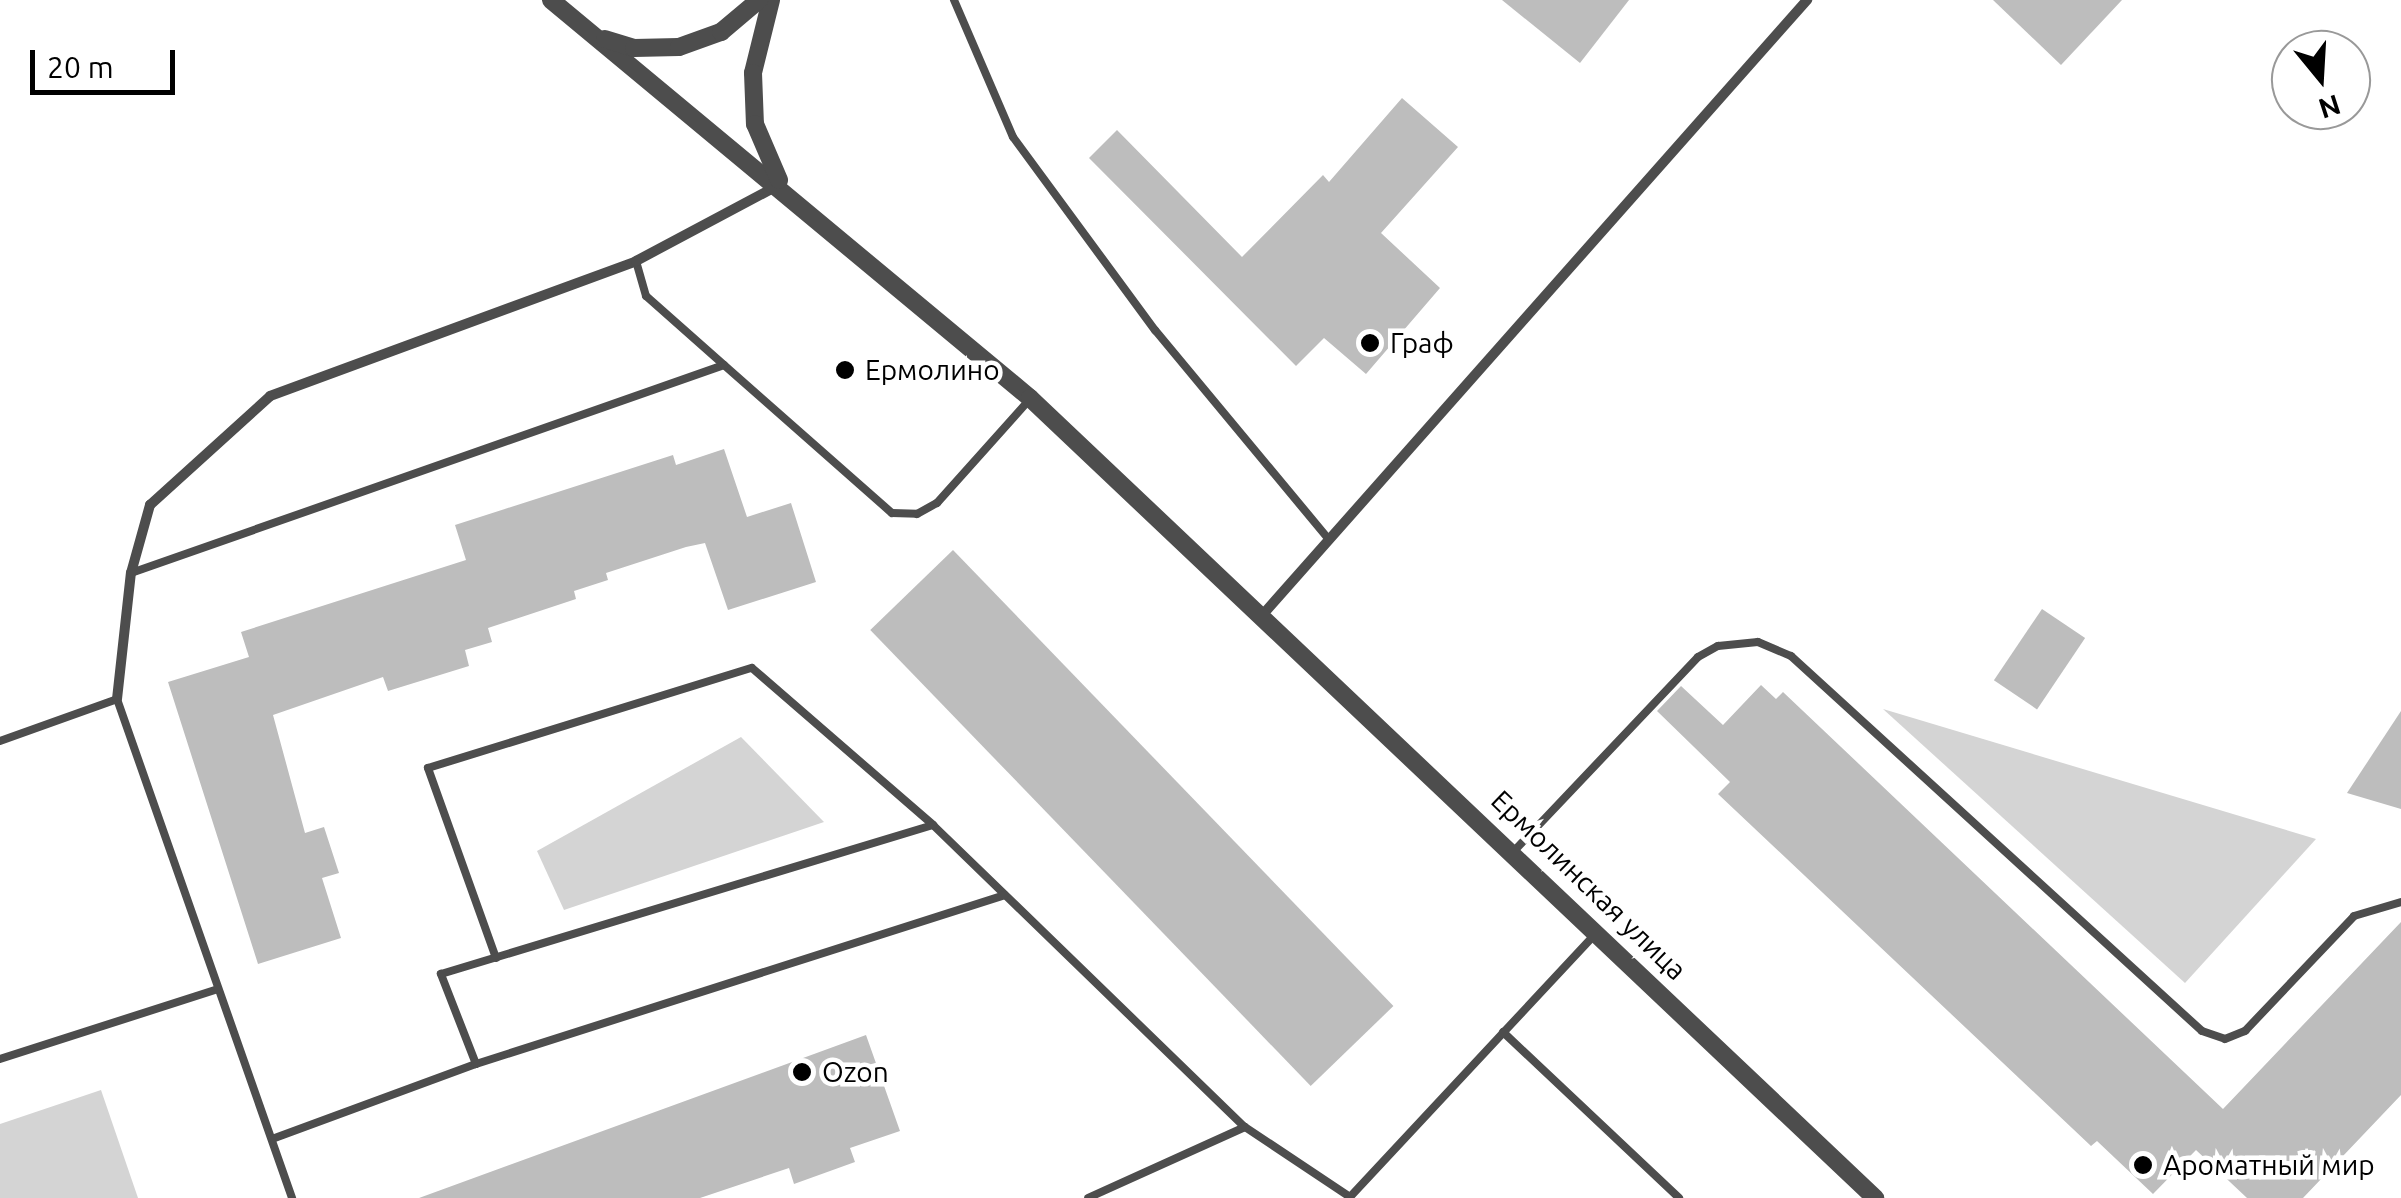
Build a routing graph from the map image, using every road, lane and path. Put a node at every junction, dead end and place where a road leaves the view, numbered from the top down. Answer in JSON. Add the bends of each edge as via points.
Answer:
{"nodes":[{"id":1,"x":551,"y":0,"type":"edge"},
{"id":2,"x":759,"y":0,"type":"edge"},
{"id":3,"x":772,"y":0,"type":"edge"},
{"id":4,"x":954,"y":0,"type":"edge"},
{"id":5,"x":1807,"y":0,"type":"edge"},
{"id":6,"x":595,"y":36,"type":"junction"},
{"id":7,"x":781,"y":185,"type":"junction"},
{"id":8,"x":636,"y":261,"type":"junction"},
{"id":9,"x":724,"y":365,"type":"junction"},
{"id":10,"x":1030,"y":398,"type":"junction"},
{"id":11,"x":1327,"y":537,"type":"junction"},
{"id":12,"x":131,"y":573,"type":"junction"},
{"id":13,"x":1265,"y":612,"type":"junction"},
{"id":14,"x":117,"y":699,"type":"junction"},
{"id":15,"x":0,"y":741,"type":"edge"},
{"id":16,"x":934,"y":825,"type":"junction"},
{"id":17,"x":1514,"y":850,"type":"junction"},
{"id":18,"x":1005,"y":894,"type":"junction"},
{"id":19,"x":2401,"y":902,"type":"edge"},
{"id":20,"x":1598,"y":931,"type":"junction"},
{"id":21,"x":496,"y":958,"type":"junction"},
{"id":22,"x":218,"y":989,"type":"junction"},
{"id":23,"x":1503,"y":1032,"type":"junction"},
{"id":24,"x":0,"y":1060,"type":"edge"},
{"id":25,"x":476,"y":1064,"type":"junction"},
{"id":26,"x":1245,"y":1127,"type":"junction"},
{"id":27,"x":272,"y":1140,"type":"junction"},
{"id":28,"x":292,"y":1198,"type":"edge"},
{"id":29,"x":1088,"y":1198,"type":"edge"},
{"id":30,"x":1351,"y":1198,"type":"edge"},
{"id":31,"x":1679,"y":1198,"type":"edge"},
{"id":32,"x":1875,"y":1198,"type":"edge"}],
"edges":[{"from":1,"to":6,"type":"street","name":"Ермолинская улица"},
{"from":2,"to":6,"type":"street","via":[[721,32],[678,47],[634,48]]},
{"from":3,"to":7,"type":"street","via":[[753,73],[755,124]]},
{"from":4,"to":11,"type":"lane","via":[[1013,137],[1155,330]]},
{"from":5,"to":11,"type":"street"},
{"from":6,"to":7,"type":"street","name":"Ермолинская улица"},
{"from":7,"to":8,"type":"street"},
{"from":7,"to":10,"type":"street","name":"Ермолинская улица"},
{"from":8,"to":9,"type":"lane","via":[[646,296]]},
{"from":8,"to":12,"type":"street","via":[[270,396],[150,505]]},
{"from":9,"to":10,"type":"lane","via":[[892,513],[917,514],[937,504]]},
{"from":9,"to":12,"type":"lane"},
{"from":10,"to":13,"type":"street","name":"Ермолинская улица"},
{"from":11,"to":13,"type":"street"},
{"from":12,"to":14,"type":"street"},
{"from":13,"to":17,"type":"street","name":"Ермолинская улица"},
{"from":14,"to":15,"type":"lane"},
{"from":14,"to":22,"type":"lane"},
{"from":16,"to":18,"type":"lane"},
{"from":16,"to":21,"type":"lane"},
{"from":16,"to":21,"type":"lane","via":[[752,668],[428,768]]},
{"from":17,"to":19,"type":"lane","via":[[1698,658],[1718,646],[1758,642],[1791,656],[2202,1030],[2225,1038],[2245,1031],[2354,916]]},
{"from":17,"to":20,"type":"street","name":"Ермолинская улица"},
{"from":18,"to":25,"type":"lane"},
{"from":18,"to":26,"type":"lane"},
{"from":20,"to":23,"type":"lane"},
{"from":20,"to":32,"type":"street","name":"Ермолинская улица"},
{"from":21,"to":25,"type":"lane","via":[[441,974]]},
{"from":22,"to":24,"type":"lane"},
{"from":22,"to":27,"type":"lane"},
{"from":23,"to":30,"type":"lane"},
{"from":23,"to":31,"type":"lane"},
{"from":25,"to":27,"type":"lane"},
{"from":26,"to":29,"type":"lane"},
{"from":26,"to":30,"type":"lane"},
{"from":27,"to":28,"type":"lane"}]}
